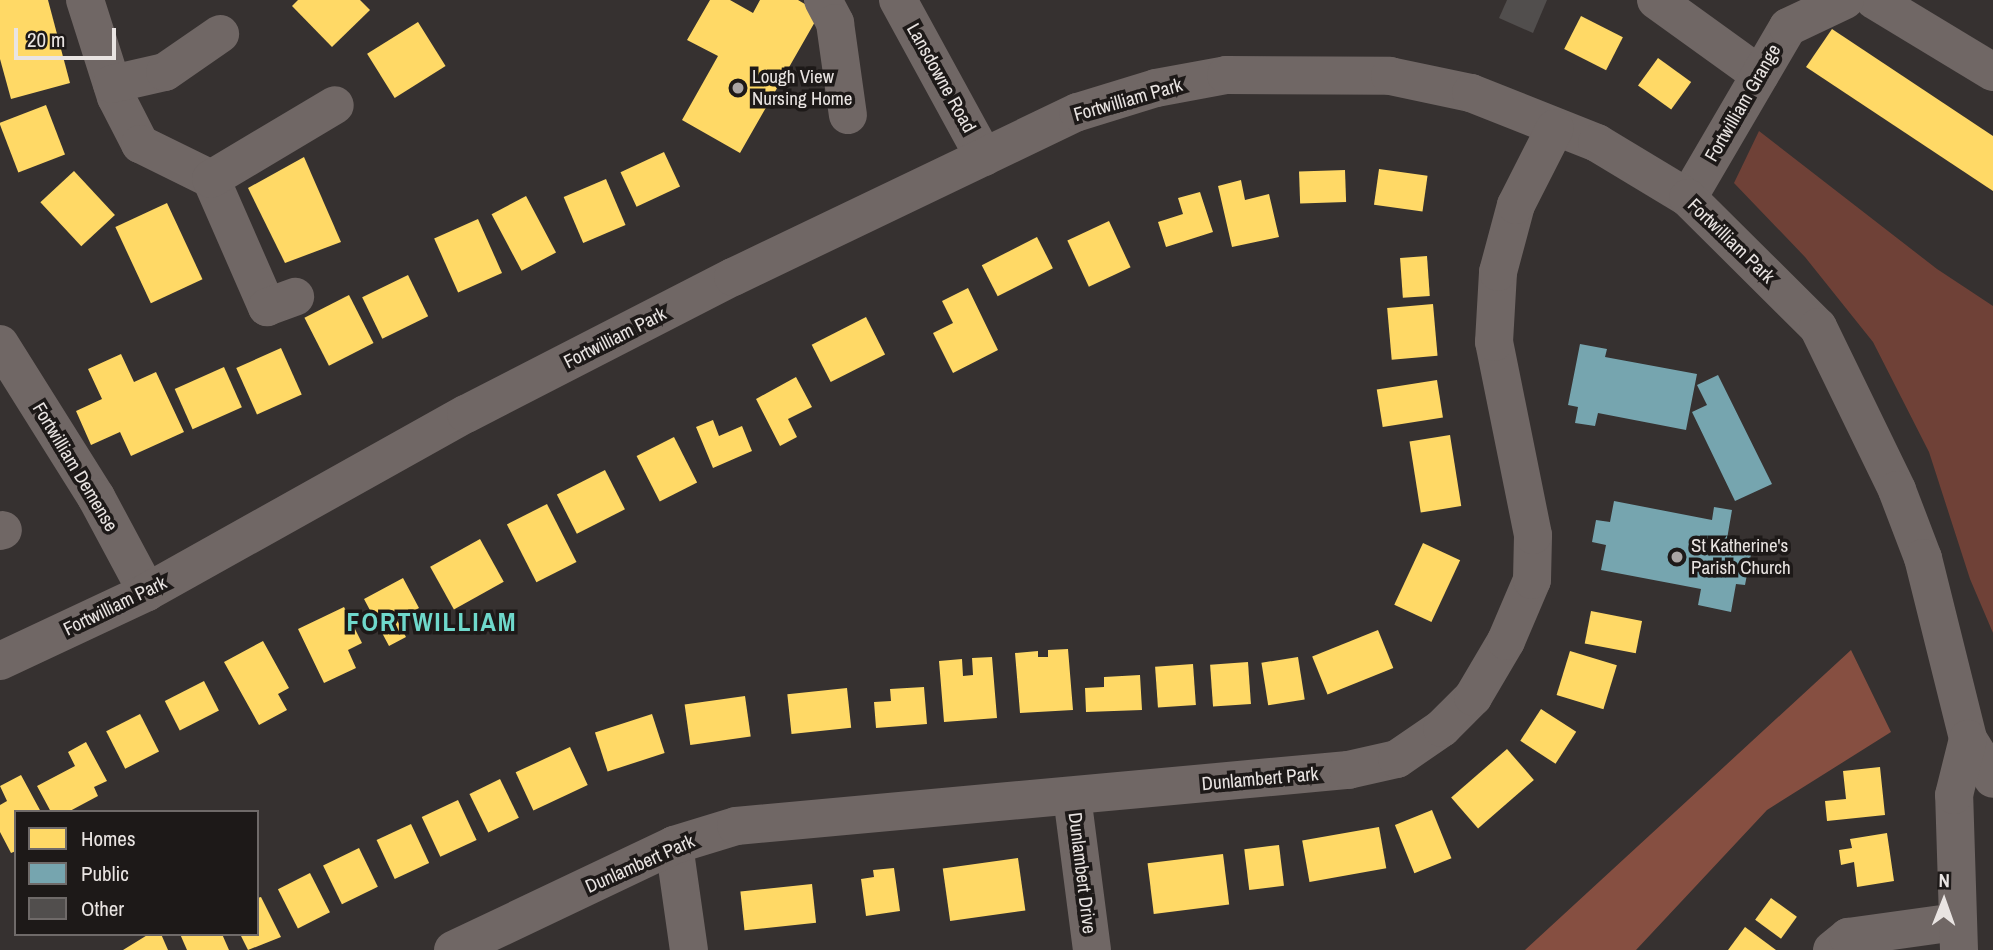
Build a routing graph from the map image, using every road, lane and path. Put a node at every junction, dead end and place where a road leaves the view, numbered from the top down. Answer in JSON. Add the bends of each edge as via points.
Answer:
{"nodes":[{"id":1,"x":85,"y":0,"type":"edge"},
{"id":2,"x":822,"y":0,"type":"edge"},
{"id":3,"x":898,"y":0,"type":"edge"},
{"id":4,"x":1656,"y":0,"type":"edge"},
{"id":5,"x":1845,"y":0,"type":"edge"},
{"id":6,"x":1874,"y":0,"type":"edge"},
{"id":7,"x":220,"y":34,"type":"dead end"},
{"id":8,"x":1993,"y":72,"type":"edge"},
{"id":9,"x":1760,"y":75,"type":"junction"},
{"id":10,"x":112,"y":84,"type":"junction"},
{"id":11,"x":335,"y":105,"type":"dead end"},
{"id":12,"x":848,"y":116,"type":"dead end"},
{"id":13,"x":1555,"y":128,"type":"junction"},
{"id":14,"x":984,"y":157,"type":"junction"},
{"id":15,"x":211,"y":179,"type":"junction"},
{"id":16,"x":1688,"y":198,"type":"junction"},
{"id":17,"x":295,"y":297,"type":"dead end"},
{"id":18,"x":0,"y":344,"type":"edge"},
{"id":19,"x":147,"y":592,"type":"junction"},
{"id":20,"x":0,"y":661,"type":"edge"},
{"id":21,"x":1968,"y":739,"type":"junction"},
{"id":22,"x":1993,"y":779,"type":"edge"},
{"id":23,"x":1072,"y":796,"type":"junction"},
{"id":24,"x":674,"y":845,"type":"junction"},
{"id":25,"x":1958,"y":936,"type":"edge"},
{"id":26,"x":453,"y":950,"type":"edge"},
{"id":27,"x":688,"y":950,"type":"edge"},
{"id":28,"x":1092,"y":950,"type":"edge"},
{"id":29,"x":1832,"y":950,"type":"edge"}],
"edges":[{"from":1,"to":10,"type":"street"},
{"from":2,"to":12,"type":"street","via":[[835,23]]},
{"from":3,"to":14,"type":"street","name":"Lansdowne Road"},
{"from":4,"to":9,"type":"street"},
{"from":5,"to":9,"type":"street","name":"Fortwilliam Grange","via":[[1788,27]]},
{"from":6,"to":8,"type":"street"},
{"from":7,"to":10,"type":"street","via":[[165,72]]},
{"from":9,"to":16,"type":"street","name":"Fortwilliam Grange"},
{"from":10,"to":15,"type":"street","via":[[140,144]]},
{"from":11,"to":15,"type":"street"},
{"from":13,"to":14,"type":"street","name":"Fortwilliam Park","via":[[1471,93],[1390,76],[1226,75],[1156,88],[1078,112]]},
{"from":13,"to":16,"type":"street","name":"Fortwilliam Park","via":[[1597,143]]},
{"from":13,"to":23,"type":"street","name":"Dunlambert Park","via":[[1516,205],[1499,272],[1494,342],[1533,535],[1532,580],[1506,641],[1473,696],[1442,728],[1397,759],[1348,770]]},
{"from":14,"to":19,"type":"street","name":"Fortwilliam Park","via":[[733,277],[478,408]]},
{"from":15,"to":17,"type":"street","via":[[267,307]]},
{"from":16,"to":21,"type":"street","name":"Fortwilliam Park","via":[[1818,327],[1897,490],[1923,558]]},
{"from":18,"to":19,"type":"street","name":"Fortwilliam Demense","via":[[96,497]]},
{"from":19,"to":20,"type":"street","name":"Fortwilliam Park"},
{"from":21,"to":22,"type":"street","name":"Fortwilliam Park"},
{"from":21,"to":25,"type":"street","via":[[1954,795]]},
{"from":23,"to":24,"type":"street","name":"Dunlambert Park","via":[[736,825]]},
{"from":23,"to":28,"type":"street","name":"Dunlambert Drive"},
{"from":24,"to":26,"type":"street","name":"Dunlambert Park"},
{"from":24,"to":27,"type":"street"},
{"from":25,"to":29,"type":"street","via":[[1848,937]]}]}
